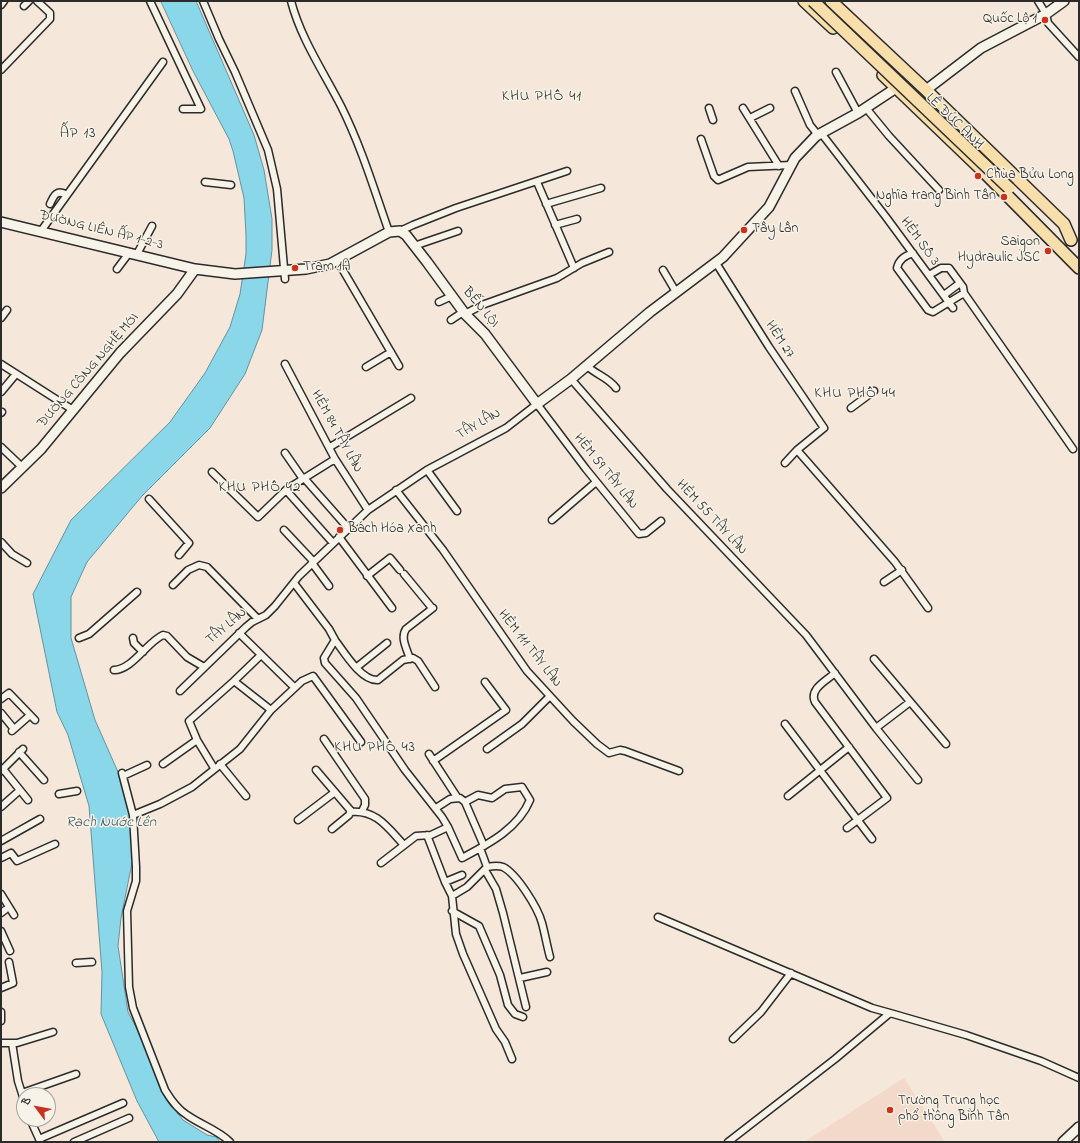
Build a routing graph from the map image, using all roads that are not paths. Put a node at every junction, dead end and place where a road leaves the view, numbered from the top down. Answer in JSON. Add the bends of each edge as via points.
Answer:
{"nodes":[{"id":1,"x":4,"y":1,"type":"edge"},
{"id":2,"x":29,"y":1,"type":"edge"},
{"id":3,"x":37,"y":1,"type":"edge"},
{"id":4,"x":150,"y":1,"type":"edge"},
{"id":5,"x":203,"y":1,"type":"edge"},
{"id":6,"x":291,"y":1,"type":"edge"},
{"id":7,"x":804,"y":1,"type":"edge"},
{"id":8,"x":813,"y":1,"type":"edge"},
{"id":9,"x":822,"y":1,"type":"edge"},
{"id":10,"x":831,"y":1,"type":"edge"},
{"id":11,"x":1038,"y":1,"type":"edge"},
{"id":12,"x":1064,"y":1,"type":"edge"},
{"id":13,"x":1,"y":5,"type":"edge"},
{"id":14,"x":24,"y":6,"type":"dead end"},
{"id":15,"x":1046,"y":14,"type":"junction"},
{"id":16,"x":1079,"y":57,"type":"edge"},
{"id":17,"x":896,"y":61,"type":"junction"},
{"id":18,"x":163,"y":62,"type":"dead end"},
{"id":19,"x":2,"y":67,"type":"edge"},
{"id":20,"x":836,"y":72,"type":"dead end"},
{"id":21,"x":882,"y":74,"type":"junction"},
{"id":22,"x":896,"y":88,"type":"junction"},
{"id":23,"x":926,"y":90,"type":"junction"},
{"id":24,"x":795,"y":91,"type":"dead end"},
{"id":25,"x":944,"y":107,"type":"junction"},
{"id":26,"x":709,"y":108,"type":"dead end"},
{"id":27,"x":743,"y":108,"type":"dead end"},
{"id":28,"x":770,"y":108,"type":"dead end"},
{"id":29,"x":183,"y":109,"type":"dead end"},
{"id":30,"x":862,"y":110,"type":"junction"},
{"id":31,"x":750,"y":118,"type":"junction"},
{"id":32,"x":929,"y":119,"type":"junction"},
{"id":33,"x":713,"y":120,"type":"dead end"},
{"id":34,"x":820,"y":134,"type":"junction"},
{"id":35,"x":701,"y":139,"type":"dead end"},
{"id":36,"x":791,"y":165,"type":"junction"},
{"id":37,"x":779,"y":166,"type":"junction"},
{"id":38,"x":567,"y":171,"type":"dead end"},
{"id":39,"x":205,"y":182,"type":"dead end"},
{"id":40,"x":537,"y":182,"type":"junction"},
{"id":41,"x":231,"y":185,"type":"dead end"},
{"id":42,"x":601,"y":188,"type":"dead end"},
{"id":43,"x":1012,"y":188,"type":"junction"},
{"id":44,"x":939,"y":190,"type":"dead end"},
{"id":45,"x":67,"y":195,"type":"junction"},
{"id":46,"x":50,"y":204,"type":"dead end"},
{"id":47,"x":546,"y":204,"type":"junction"},
{"id":48,"x":577,"y":219,"type":"dead end"},
{"id":49,"x":1,"y":222,"type":"edge"},
{"id":50,"x":555,"y":225,"type":"junction"},
{"id":51,"x":1050,"y":225,"type":"junction"},
{"id":52,"x":152,"y":226,"type":"dead end"},
{"id":53,"x":41,"y":231,"type":"junction"},
{"id":54,"x":400,"y":231,"type":"junction"},
{"id":55,"x":458,"y":231,"type":"dead end"},
{"id":56,"x":389,"y":232,"type":"junction"},
{"id":57,"x":1077,"y":245,"type":"edge"},
{"id":58,"x":414,"y":246,"type":"junction"},
{"id":59,"x":609,"y":252,"type":"dead end"},
{"id":60,"x":133,"y":253,"type":"junction"},
{"id":61,"x":913,"y":253,"type":"junction"},
{"id":62,"x":1079,"y":258,"type":"edge"},
{"id":63,"x":337,"y":260,"type":"junction"},
{"id":64,"x":716,"y":263,"type":"junction"},
{"id":65,"x":574,"y":268,"type":"junction"},
{"id":66,"x":1079,"y":268,"type":"edge"},
{"id":67,"x":117,"y":269,"type":"dead end"},
{"id":68,"x":195,"y":269,"type":"junction"},
{"id":69,"x":663,"y":270,"type":"dead end"},
{"id":70,"x":285,"y":274,"type":"junction"},
{"id":71,"x":929,"y":275,"type":"junction"},
{"id":72,"x":960,"y":284,"type":"junction"},
{"id":73,"x":676,"y":292,"type":"junction"},
{"id":74,"x":964,"y":293,"type":"junction"},
{"id":75,"x":944,"y":295,"type":"junction"},
{"id":76,"x":452,"y":296,"type":"junction"},
{"id":77,"x":439,"y":302,"type":"dead end"},
{"id":78,"x":951,"y":306,"type":"junction"},
{"id":79,"x":7,"y":310,"type":"dead end"},
{"id":80,"x":464,"y":313,"type":"junction"},
{"id":81,"x":1,"y":318,"type":"edge"},
{"id":82,"x":451,"y":320,"type":"dead end"},
{"id":83,"x":391,"y":352,"type":"junction"},
{"id":84,"x":1,"y":364,"type":"edge"},
{"id":85,"x":285,"y":364,"type":"dead end"},
{"id":86,"x":586,"y":365,"type":"junction"},
{"id":87,"x":399,"y":366,"type":"dead end"},
{"id":88,"x":366,"y":367,"type":"dead end"},
{"id":89,"x":16,"y":374,"type":"junction"},
{"id":90,"x":571,"y":379,"type":"junction"},
{"id":91,"x":616,"y":388,"type":"dead end"},
{"id":92,"x":2,"y":389,"type":"edge"},
{"id":93,"x":874,"y":391,"type":"dead end"},
{"id":94,"x":411,"y":398,"type":"dead end"},
{"id":95,"x":537,"y":404,"type":"junction"},
{"id":96,"x":850,"y":408,"type":"dead end"},
{"id":97,"x":73,"y":410,"type":"junction"},
{"id":98,"x":1,"y":447,"type":"edge"},
{"id":99,"x":330,"y":447,"type":"junction"},
{"id":100,"x":1073,"y":449,"type":"dead end"},
{"id":101,"x":797,"y":450,"type":"junction"},
{"id":102,"x":285,"y":453,"type":"dead end"},
{"id":103,"x":335,"y":459,"type":"junction"},
{"id":104,"x":784,"y":463,"type":"dead end"},
{"id":105,"x":22,"y":467,"type":"junction"},
{"id":106,"x":427,"y":470,"type":"junction"},
{"id":107,"x":212,"y":472,"type":"dead end"},
{"id":108,"x":304,"y":478,"type":"junction"},
{"id":109,"x":596,"y":482,"type":"junction"},
{"id":110,"x":1,"y":488,"type":"edge"},
{"id":111,"x":286,"y":490,"type":"junction"},
{"id":112,"x":396,"y":490,"type":"junction"},
{"id":113,"x":149,"y":499,"type":"dead end"},
{"id":114,"x":368,"y":510,"type":"junction"},
{"id":115,"x":457,"y":511,"type":"dead end"},
{"id":116,"x":552,"y":520,"type":"dead end"},
{"id":117,"x":660,"y":521,"type":"dead end"},
{"id":118,"x":348,"y":528,"type":"junction"},
{"id":119,"x":284,"y":530,"type":"dead end"},
{"id":120,"x":339,"y":537,"type":"junction"},
{"id":121,"x":1,"y":542,"type":"edge"},
{"id":122,"x":333,"y":542,"type":"junction"},
{"id":123,"x":179,"y":555,"type":"dead end"},
{"id":124,"x":313,"y":562,"type":"junction"},
{"id":125,"x":26,"y":563,"type":"dead end"},
{"id":126,"x":902,"y":570,"type":"junction"},
{"id":127,"x":368,"y":576,"type":"junction"},
{"id":128,"x":884,"y":582,"type":"dead end"},
{"id":129,"x":294,"y":583,"type":"junction"},
{"id":130,"x":174,"y":585,"type":"dead end"},
{"id":131,"x":329,"y":586,"type":"dead end"},
{"id":132,"x":137,"y":592,"type":"dead end"},
{"id":133,"x":392,"y":608,"type":"dead end"},
{"id":134,"x":928,"y":608,"type":"dead end"},
{"id":135,"x":258,"y":619,"type":"junction"},
{"id":136,"x":239,"y":633,"type":"junction"},
{"id":137,"x":79,"y":638,"type":"dead end"},
{"id":138,"x":133,"y":638,"type":"dead end"},
{"id":139,"x":335,"y":640,"type":"junction"},
{"id":140,"x":387,"y":643,"type":"dead end"},
{"id":141,"x":143,"y":652,"type":"junction"},
{"id":142,"x":261,"y":655,"type":"junction"},
{"id":143,"x":410,"y":659,"type":"junction"},
{"id":144,"x":874,"y":659,"type":"dead end"},
{"id":145,"x":204,"y":667,"type":"junction"},
{"id":146,"x":357,"y":667,"type":"junction"},
{"id":147,"x":114,"y":670,"type":"dead end"},
{"id":148,"x":835,"y":674,"type":"junction"},
{"id":149,"x":234,"y":681,"type":"junction"},
{"id":150,"x":485,"y":682,"type":"dead end"},
{"id":151,"x":435,"y":687,"type":"dead end"},
{"id":152,"x":294,"y":688,"type":"junction"},
{"id":153,"x":180,"y":691,"type":"dead end"},
{"id":154,"x":550,"y":696,"type":"junction"},
{"id":155,"x":1,"y":700,"type":"edge"},
{"id":156,"x":910,"y":702,"type":"junction"},
{"id":157,"x":271,"y":710,"type":"junction"},
{"id":158,"x":2,"y":715,"type":"edge"},
{"id":159,"x":29,"y":716,"type":"junction"},
{"id":160,"x":35,"y":720,"type":"dead end"},
{"id":161,"x":785,"y":724,"type":"dead end"},
{"id":162,"x":876,"y":728,"type":"junction"},
{"id":163,"x":324,"y":739,"type":"dead end"},
{"id":164,"x":197,"y":740,"type":"junction"},
{"id":165,"x":361,"y":742,"type":"dead end"},
{"id":166,"x":946,"y":744,"type":"dead end"},
{"id":167,"x":849,"y":747,"type":"junction"},
{"id":168,"x":487,"y":749,"type":"dead end"},
{"id":169,"x":429,"y":754,"type":"dead end"},
{"id":170,"x":434,"y":761,"type":"junction"},
{"id":171,"x":163,"y":764,"type":"dead end"},
{"id":172,"x":220,"y":764,"type":"junction"},
{"id":173,"x":147,"y":765,"type":"dead end"},
{"id":174,"x":214,"y":768,"type":"junction"},
{"id":175,"x":2,"y":770,"type":"edge"},
{"id":176,"x":316,"y":770,"type":"dead end"},
{"id":177,"x":820,"y":770,"type":"junction"},
{"id":178,"x":679,"y":771,"type":"dead end"},
{"id":179,"x":44,"y":780,"type":"dead end"},
{"id":180,"x":918,"y":780,"type":"dead end"},
{"id":181,"x":20,"y":790,"type":"junction"},
{"id":182,"x":77,"y":791,"type":"dead end"},
{"id":183,"x":335,"y":792,"type":"junction"},
{"id":184,"x":59,"y":794,"type":"dead end"},
{"id":185,"x":246,"y":796,"type":"dead end"},
{"id":186,"x":788,"y":796,"type":"dead end"},
{"id":187,"x":457,"y":797,"type":"junction"},
{"id":188,"x":28,"y":800,"type":"dead end"},
{"id":189,"x":465,"y":802,"type":"junction"},
{"id":190,"x":1,"y":807,"type":"edge"},
{"id":191,"x":436,"y":808,"type":"junction"},
{"id":192,"x":362,"y":811,"type":"junction"},
{"id":193,"x":350,"y":812,"type":"junction"},
{"id":194,"x":133,"y":815,"type":"junction"},
{"id":195,"x":40,"y":819,"type":"dead end"},
{"id":196,"x":298,"y":820,"type":"dead end"},
{"id":197,"x":857,"y":820,"type":"junction"},
{"id":198,"x":448,"y":827,"type":"junction"},
{"id":199,"x":847,"y":828,"type":"dead end"},
{"id":200,"x":332,"y":829,"type":"dead end"},
{"id":201,"x":427,"y":835,"type":"junction"},
{"id":202,"x":872,"y":839,"type":"dead end"},
{"id":203,"x":1,"y":841,"type":"edge"},
{"id":204,"x":55,"y":844,"type":"dead end"},
{"id":205,"x":404,"y":845,"type":"junction"},
{"id":206,"x":482,"y":847,"type":"junction"},
{"id":207,"x":1,"y":858,"type":"edge"},
{"id":208,"x":381,"y":863,"type":"dead end"},
{"id":209,"x":486,"y":869,"type":"junction"},
{"id":210,"x":462,"y":875,"type":"dead end"},
{"id":211,"x":445,"y":882,"type":"junction"},
{"id":212,"x":1,"y":894,"type":"edge"},
{"id":213,"x":452,"y":896,"type":"junction"},
{"id":214,"x":452,"y":911,"type":"junction"},
{"id":215,"x":14,"y":915,"type":"dead end"},
{"id":216,"x":658,"y":917,"type":"dead end"},
{"id":217,"x":1,"y":931,"type":"edge"},
{"id":218,"x":10,"y":951,"type":"dead end"},
{"id":219,"x":550,"y":957,"type":"dead end"},
{"id":220,"x":9,"y":962,"type":"dead end"},
{"id":221,"x":79,"y":962,"type":"dead end"},
{"id":222,"x":91,"y":962,"type":"dead end"},
{"id":223,"x":547,"y":972,"type":"dead end"},
{"id":224,"x":791,"y":973,"type":"junction"},
{"id":225,"x":522,"y":978,"type":"junction"},
{"id":226,"x":1,"y":988,"type":"edge"},
{"id":227,"x":526,"y":1007,"type":"dead end"},
{"id":228,"x":1,"y":1012,"type":"edge"},
{"id":229,"x":890,"y":1013,"type":"junction"},
{"id":230,"x":523,"y":1017,"type":"dead end"},
{"id":231,"x":1,"y":1021,"type":"edge"},
{"id":232,"x":53,"y":1032,"type":"dead end"},
{"id":233,"x":733,"y":1039,"type":"dead end"},
{"id":234,"x":1,"y":1043,"type":"edge"},
{"id":235,"x":12,"y":1043,"type":"junction"},
{"id":236,"x":512,"y":1059,"type":"dead end"},
{"id":237,"x":76,"y":1074,"type":"dead end"},
{"id":238,"x":1079,"y":1078,"type":"edge"},
{"id":239,"x":20,"y":1087,"type":"edge"},
{"id":240,"x":39,"y":1087,"type":"edge"},
{"id":241,"x":123,"y":1103,"type":"dead end"},
{"id":242,"x":129,"y":1118,"type":"dead end"},
{"id":243,"x":34,"y":1127,"type":"edge"},
{"id":244,"x":1079,"y":1127,"type":"edge"},
{"id":245,"x":40,"y":1140,"type":"edge"},
{"id":246,"x":74,"y":1142,"type":"edge"},
{"id":247,"x":230,"y":1142,"type":"edge"},
{"id":248,"x":728,"y":1142,"type":"edge"},
{"id":249,"x":1063,"y":1142,"type":"edge"}],
"edges":[{"from":1,"to":13,"type":"street"},
{"from":2,"to":14,"type":"street"},
{"from":3,"to":19,"type":"street","via":[[50,13],[50,19]]},
{"from":4,"to":29,"type":"street","via":[[201,109]]},
{"from":5,"to":70,"type":"street","via":[[268,150],[277,189]]},
{"from":6,"to":56,"type":"street","via":[[310,50],[341,106],[366,165]]},
{"from":7,"to":21,"type":"highway","name":"LÊ ĐỨC ANH"},
{"from":8,"to":43,"type":"highway","bridge":true},
{"from":9,"to":43,"type":"highway"},
{"from":10,"to":17,"type":"highway","name":"LÊ ĐỨC ANH"},
{"from":11,"to":15,"type":"street"},
{"from":12,"to":15,"type":"street"},
{"from":15,"to":16,"type":"street","via":[[1048,23]]},
{"from":15,"to":23,"type":"street","via":[[981,48]]},
{"from":17,"to":21,"type":"highway","via":[[893,73]]},
{"from":17,"to":23,"type":"highway","name":"LÊ ĐỨC ANH"},
{"from":18,"to":45,"type":"street"},
{"from":20,"to":30,"type":"street"},
{"from":21,"to":22,"type":"highway","name":"LÊ ĐỨC ANH"},
{"from":22,"to":23,"type":"highway"},
{"from":22,"to":30,"type":"street","name":"TÂY LÂN"},
{"from":22,"to":32,"type":"highway","name":"LÊ ĐỨC ANH"},
{"from":23,"to":25,"type":"highway","name":"LÊ ĐỨC ANH"},
{"from":24,"to":34,"type":"street","name":"HẺM SỐ 3","via":[[810,125]]},
{"from":25,"to":32,"type":"highway","via":[[931,105],[926,112]]},
{"from":25,"to":57,"type":"highway","name":"LÊ ĐỨC ANH","via":[[1064,224]]},
{"from":26,"to":33,"type":"street"},
{"from":27,"to":31,"type":"street"},
{"from":28,"to":31,"type":"street"},
{"from":30,"to":34,"type":"street","name":"TÂY LÂN"},
{"from":30,"to":44,"type":"street"},
{"from":31,"to":37,"type":"street"},
{"from":32,"to":66,"type":"highway","name":"LÊ ĐỨC ANH"},
{"from":34,"to":36,"type":"street","name":"TÂY LÂN","via":[[801,151]]},
{"from":34,"to":61,"type":"street","name":"HẺM SỐ 3"},
{"from":35,"to":37,"type":"street","via":[[714,176],[718,180],[748,167]]},
{"from":36,"to":37,"type":"street"},
{"from":36,"to":64,"type":"street","name":"TÂY LÂN","via":[[769,207]]},
{"from":38,"to":40,"type":"street"},
{"from":39,"to":41,"type":"street"},
{"from":40,"to":47,"type":"street"},
{"from":40,"to":54,"type":"street","via":[[456,208]]},
{"from":42,"to":47,"type":"street"},
{"from":43,"to":51,"type":"highway","name":"LÊ ĐỨC ANH"},
{"from":45,"to":46,"type":"street","via":[[62,192],[54,195]]},
{"from":45,"to":53,"type":"street"},
{"from":47,"to":50,"type":"street"},
{"from":48,"to":50,"type":"street"},
{"from":49,"to":53,"type":"street","name":"ĐƯỜNG LIÊN ẤP 1-2-3"},
{"from":50,"to":65,"type":"street"},
{"from":51,"to":57,"type":"highway","name":"LÊ ĐỨC ANH"},
{"from":51,"to":62,"type":"highway","name":"LÊ ĐỨC ANH"},
{"from":52,"to":60,"type":"street"},
{"from":53,"to":60,"type":"street","name":"ĐƯỜNG LIÊN ẤP 1-2-3"},
{"from":54,"to":56,"type":"street"},
{"from":54,"to":58,"type":"street","name":"BẾN LỘI"},
{"from":55,"to":58,"type":"street"},
{"from":56,"to":63,"type":"street","name":"ĐƯỜNG LIÊN ẤP 1-2-3"},
{"from":58,"to":76,"type":"street","name":"BẾN LỘI"},
{"from":59,"to":65,"type":"street"},
{"from":60,"to":67,"type":"street"},
{"from":60,"to":68,"type":"street","name":"ĐƯỜNG LIÊN ẤP 1-2-3"},
{"from":61,"to":71,"type":"street","name":"HẺM SỐ 3"},
{"from":61,"to":78,"type":"street","via":[[904,257],[897,268],[906,281],[928,310],[933,312]]},
{"from":63,"to":70,"type":"street","name":"ĐƯỜNG LIÊN ẤP 1-2-3"},
{"from":63,"to":83,"type":"street"},
{"from":64,"to":73,"type":"street","name":"TÂY LÂN"},
{"from":64,"to":101,"type":"street","name":"HẺM 27","via":[[824,428]]},
{"from":65,"to":80,"type":"street","via":[[558,278]]},
{"from":68,"to":70,"type":"street","name":"ĐƯỜNG LIÊN ẤP 1-2-3","via":[[240,274],[273,271]]},
{"from":68,"to":97,"type":"street","name":"ĐƯỜNG CÔNG NGHỆ MỚI","via":[[177,294],[120,353]]},
{"from":69,"to":73,"type":"street"},
{"from":71,"to":72,"type":"street","via":[[941,268],[949,268]]},
{"from":71,"to":75,"type":"street","name":"HẺM SỐ 3"},
{"from":72,"to":74,"type":"street"},
{"from":72,"to":75,"type":"street"},
{"from":73,"to":86,"type":"street","name":"TÂY LÂN"},
{"from":74,"to":78,"type":"street"},
{"from":74,"to":100,"type":"street"},
{"from":75,"to":78,"type":"street","name":"HẺM SỐ 3"},
{"from":76,"to":77,"type":"street"},
{"from":76,"to":80,"type":"street","name":"BẾN LỘI"},
{"from":79,"to":81,"type":"street"},
{"from":80,"to":82,"type":"street"},
{"from":80,"to":95,"type":"street","name":"BẾN LỘI","via":[[485,334]]},
{"from":83,"to":87,"type":"street"},
{"from":83,"to":88,"type":"street"},
{"from":84,"to":89,"type":"street"},
{"from":85,"to":99,"type":"street","name":"HẺM 84 TÂY LÂN"},
{"from":86,"to":90,"type":"street","name":"TÂY LÂN"},
{"from":86,"to":91,"type":"street","via":[[594,373],[611,381]]},
{"from":89,"to":92,"type":"street"},
{"from":89,"to":97,"type":"street"},
{"from":90,"to":95,"type":"street","name":"TÂY LÂN"},
{"from":90,"to":148,"type":"street","name":"HẺM 55 TÂY LÂN","via":[[668,489],[806,635]]},
{"from":93,"to":96,"type":"street"},
{"from":94,"to":99,"type":"street"},
{"from":95,"to":106,"type":"street","name":"TÂY LÂN","via":[[506,428]]},
{"from":95,"to":109,"type":"street","name":"HẺM 59 TÂY LÂN"},
{"from":97,"to":105,"type":"street","name":"ĐƯỜNG CÔNG NGHỆ MỚI","via":[[41,449]]},
{"from":98,"to":105,"type":"street"},
{"from":99,"to":103,"type":"street","name":"HẺM 84 TÂY LÂN"},
{"from":101,"to":104,"type":"street"},
{"from":101,"to":126,"type":"street"},
{"from":102,"to":108,"type":"street"},
{"from":103,"to":108,"type":"street"},
{"from":103,"to":114,"type":"street","name":"HẺM 84 TÂY LÂN"},
{"from":105,"to":110,"type":"street","name":"ĐƯỜNG CÔNG NGHỆ MỚI"},
{"from":106,"to":112,"type":"street","name":"TÂY LÂN"},
{"from":106,"to":115,"type":"street"},
{"from":107,"to":111,"type":"street","via":[[258,517]]},
{"from":108,"to":111,"type":"street"},
{"from":108,"to":118,"type":"street"},
{"from":109,"to":116,"type":"street"},
{"from":109,"to":117,"type":"street","name":"HẺM 59 TÂY LÂN","via":[[639,534],[646,533]]},
{"from":111,"to":122,"type":"street"},
{"from":112,"to":114,"type":"street","name":"TÂY LÂN"},
{"from":112,"to":154,"type":"street","name":"HẺM 111 TÂY LÂN","via":[[443,550],[527,670]]},
{"from":113,"to":123,"type":"street","via":[[189,543]]},
{"from":114,"to":118,"type":"street","name":"TÂY LÂN"},
{"from":118,"to":120,"type":"street","name":"TÂY LÂN"},
{"from":119,"to":124,"type":"street"},
{"from":120,"to":122,"type":"street","name":"TÂY LÂN"},
{"from":120,"to":127,"type":"street"},
{"from":121,"to":125,"type":"street","via":[[12,554]]},
{"from":122,"to":124,"type":"street","name":"TÂY LÂN"},
{"from":124,"to":129,"type":"street","name":"TÂY LÂN"},
{"from":124,"to":131,"type":"street"},
{"from":126,"to":128,"type":"street"},
{"from":126,"to":134,"type":"street"},
{"from":127,"to":133,"type":"street"},
{"from":127,"to":143,"type":"street","via":[[390,558],[432,608],[403,633]]},
{"from":129,"to":135,"type":"street","name":"TÂY LÂN","via":[[275,606]]},
{"from":129,"to":139,"type":"street"},
{"from":130,"to":135,"type":"street","via":[[188,570],[199,565],[207,567]]},
{"from":132,"to":137,"type":"street","via":[[89,634]]},
{"from":135,"to":136,"type":"street","name":"TÂY LÂN"},
{"from":136,"to":142,"type":"street"},
{"from":136,"to":145,"type":"street","name":"TÂY LÂN"},
{"from":138,"to":141,"type":"street"},
{"from":139,"to":146,"type":"street"},
{"from":139,"to":191,"type":"street","via":[[324,658],[325,663],[356,698],[405,770]]},
{"from":140,"to":146,"type":"street"},
{"from":141,"to":145,"type":"street","via":[[163,635],[187,657]]},
{"from":141,"to":147,"type":"street","via":[[119,670]]},
{"from":142,"to":149,"type":"street"},
{"from":142,"to":152,"type":"street"},
{"from":143,"to":146,"type":"street","via":[[404,660],[378,680],[364,677]]},
{"from":143,"to":151,"type":"street","via":[[418,661]]},
{"from":144,"to":156,"type":"street"},
{"from":145,"to":153,"type":"street","name":"TÂY LÂN"},
{"from":148,"to":162,"type":"street","name":"HẺM 55 TÂY LÂN"},
{"from":148,"to":167,"type":"street","via":[[816,688],[813,698]]},
{"from":149,"to":157,"type":"street"},
{"from":149,"to":164,"type":"street","via":[[189,721]]},
{"from":150,"to":170,"type":"street","via":[[506,710]]},
{"from":152,"to":157,"type":"street"},
{"from":152,"to":165,"type":"street","via":[[313,676]]},
{"from":154,"to":168,"type":"street","via":[[522,724]]},
{"from":154,"to":178,"type":"street","name":"HẺM 111 TÂY LÂN","via":[[596,744],[609,753],[625,751]]},
{"from":155,"to":159,"type":"street","via":[[9,693]]},
{"from":156,"to":162,"type":"street"},
{"from":156,"to":166,"type":"street"},
{"from":157,"to":172,"type":"street","via":[[240,749]]},
{"from":158,"to":159,"type":"street","via":[[13,730]]},
{"from":159,"to":160,"type":"street"},
{"from":161,"to":177,"type":"street"},
{"from":162,"to":180,"type":"street","name":"HẺM 55 TÂY LÂN"},
{"from":163,"to":192,"type":"street","via":[[365,799]]},
{"from":164,"to":171,"type":"street"},
{"from":164,"to":174,"type":"street"},
{"from":167,"to":177,"type":"street"},
{"from":167,"to":197,"type":"street","via":[[887,798]]},
{"from":169,"to":170,"type":"street"},
{"from":170,"to":187,"type":"street"},
{"from":172,"to":174,"type":"street"},
{"from":172,"to":185,"type":"street"},
{"from":173,"to":194,"type":"street","via":[[123,774]]},
{"from":174,"to":194,"type":"street","via":[[177,796]]},
{"from":175,"to":179,"type":"street","via":[[21,751]]},
{"from":175,"to":181,"type":"street"},
{"from":176,"to":183,"type":"street"},
{"from":177,"to":186,"type":"street"},
{"from":177,"to":197,"type":"street"},
{"from":181,"to":188,"type":"street"},
{"from":181,"to":190,"type":"street"},
{"from":182,"to":184,"type":"street"},
{"from":183,"to":193,"type":"street"},
{"from":183,"to":196,"type":"street"},
{"from":187,"to":189,"type":"street"},
{"from":187,"to":191,"type":"street"},
{"from":189,"to":206,"type":"street"},
{"from":189,"to":206,"type":"street","via":[[478,795],[492,798],[505,789],[522,787],[530,800],[518,821]]},
{"from":191,"to":198,"type":"street"},
{"from":192,"to":193,"type":"street"},
{"from":192,"to":205,"type":"street","via":[[377,817]]},
{"from":193,"to":200,"type":"street"},
{"from":194,"to":247,"type":"street","via":[[136,876],[127,911],[129,987],[133,1008],[164,1090],[172,1102],[187,1115]]},
{"from":195,"to":203,"type":"street"},
{"from":197,"to":199,"type":"street"},
{"from":197,"to":202,"type":"street"},
{"from":198,"to":201,"type":"street"},
{"from":198,"to":206,"type":"street","via":[[462,858]]},
{"from":201,"to":205,"type":"street","via":[[416,836]]},
{"from":201,"to":211,"type":"street"},
{"from":204,"to":207,"type":"street","via":[[17,861],[11,853]]},
{"from":205,"to":208,"type":"street"},
{"from":206,"to":209,"type":"street"},
{"from":209,"to":213,"type":"street","via":[[467,888]]},
{"from":209,"to":219,"type":"street","via":[[495,865],[503,867],[530,898],[542,924]]},
{"from":209,"to":225,"type":"street","via":[[496,890]]},
{"from":210,"to":211,"type":"street"},
{"from":211,"to":213,"type":"street"},
{"from":212,"to":215,"type":"street"},
{"from":213,"to":214,"type":"street"},
{"from":214,"to":230,"type":"street","via":[[479,926],[500,975],[508,1006],[514,1014]]},
{"from":214,"to":236,"type":"street","via":[[463,954]]},
{"from":216,"to":224,"type":"street"},
{"from":217,"to":218,"type":"street"},
{"from":220,"to":226,"type":"street","via":[[14,983]]},
{"from":221,"to":222,"type":"street"},
{"from":223,"to":225,"type":"street"},
{"from":224,"to":229,"type":"street","via":[[872,1008]]},
{"from":224,"to":233,"type":"street","via":[[761,1012]]},
{"from":225,"to":227,"type":"street"},
{"from":228,"to":231,"type":"street"},
{"from":229,"to":238,"type":"street","via":[[966,1035],[1041,1061]]},
{"from":229,"to":248,"type":"street","via":[[836,1059]]},
{"from":232,"to":235,"type":"street"},
{"from":234,"to":235,"type":"street"},
{"from":235,"to":239,"type":"street"},
{"from":237,"to":240,"type":"street"},
{"from":241,"to":245,"type":"street"},
{"from":242,"to":246,"type":"street"},
{"from":243,"to":245,"type":"street"},
{"from":244,"to":249,"type":"street"}]}
